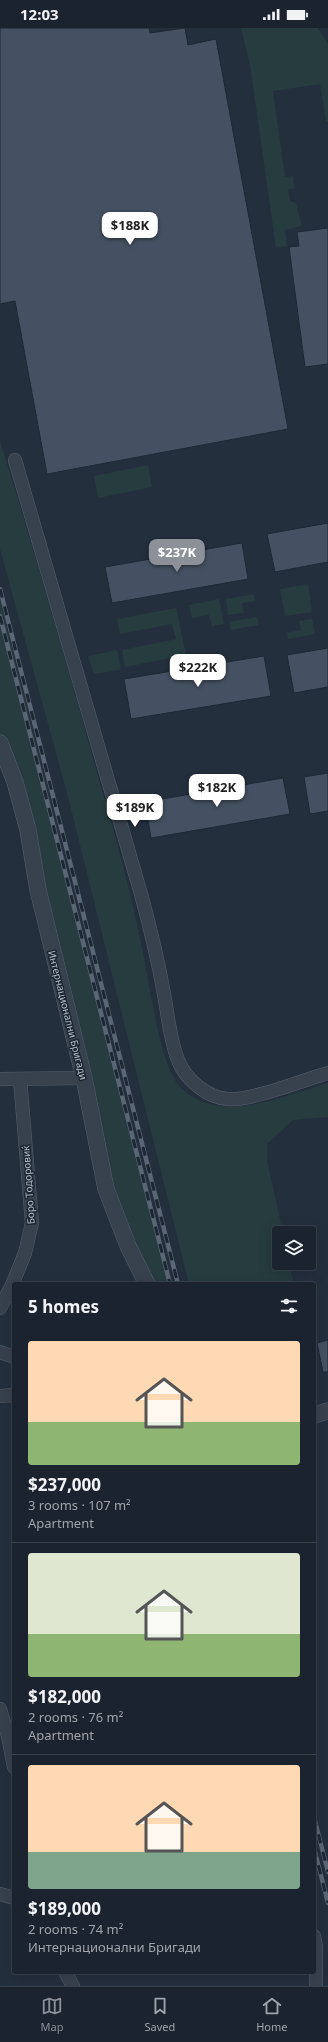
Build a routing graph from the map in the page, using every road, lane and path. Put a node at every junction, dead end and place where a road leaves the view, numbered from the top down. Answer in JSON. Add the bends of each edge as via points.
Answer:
{"nodes":[{"id":1,"x":15,"y":460,"type":"dead end"},
{"id":2,"x":0,"y":743,"type":"edge"},
{"id":3,"x":328,"y":1073,"type":"edge"},
{"id":4,"x":84,"y":1078,"type":"junction"},
{"id":5,"x":0,"y":1079,"type":"edge"},
{"id":6,"x":20,"y":1079,"type":"junction"},
{"id":7,"x":13,"y":1282,"type":"edge"},
{"id":8,"x":146,"y":1282,"type":"edge"},
{"id":9,"x":12,"y":1285,"type":"edge"},
{"id":10,"x":0,"y":1308,"type":"edge"},
{"id":11,"x":0,"y":1352,"type":"edge"},
{"id":12,"x":12,"y":1356,"type":"edge"},
{"id":13,"x":12,"y":1395,"type":"edge"},
{"id":14,"x":0,"y":1396,"type":"edge"},
{"id":15,"x":328,"y":1411,"type":"edge"},
{"id":16,"x":316,"y":1414,"type":"edge"},
{"id":17,"x":0,"y":1710,"type":"edge"},
{"id":18,"x":12,"y":1757,"type":"edge"},
{"id":19,"x":0,"y":1894,"type":"edge"},
{"id":20,"x":12,"y":1897,"type":"edge"},
{"id":21,"x":316,"y":1947,"type":"edge"},
{"id":22,"x":66,"y":1974,"type":"edge"},
{"id":23,"x":316,"y":1974,"type":"edge"},
{"id":24,"x":316,"y":1974,"type":"edge"},
{"id":25,"x":73,"y":1986,"type":"edge"},
{"id":26,"x":316,"y":1986,"type":"edge"}],
"edges":[{"from":1,"to":3,"type":"street","via":[[145,908],[178,1061],[199,1087],[213,1096],[229,1099],[251,1096]]},
{"from":2,"to":4,"type":"street","name":"Интернационални Бригади","via":[[15,782],[28,830],[49,940]]},
{"from":4,"to":6,"type":"street"},
{"from":4,"to":8,"type":"street","name":"Интернационални Бригади","via":[[106,1189],[128,1246]]},
{"from":5,"to":6,"type":"street"},
{"from":6,"to":7,"type":"street","name":"Боро Тодоровиќ","via":[[32,1223],[25,1253]]},
{"from":9,"to":10,"type":"street","name":"Боро Тодоровиќ"},
{"from":11,"to":12,"type":"street"},
{"from":13,"to":14,"type":"street"},
{"from":15,"to":16,"type":"street"},
{"from":17,"to":18,"type":"street"},
{"from":19,"to":20,"type":"street"},
{"from":21,"to":23,"type":"street"},
{"from":22,"to":25,"type":"street"},
{"from":24,"to":26,"type":"street"}]}
